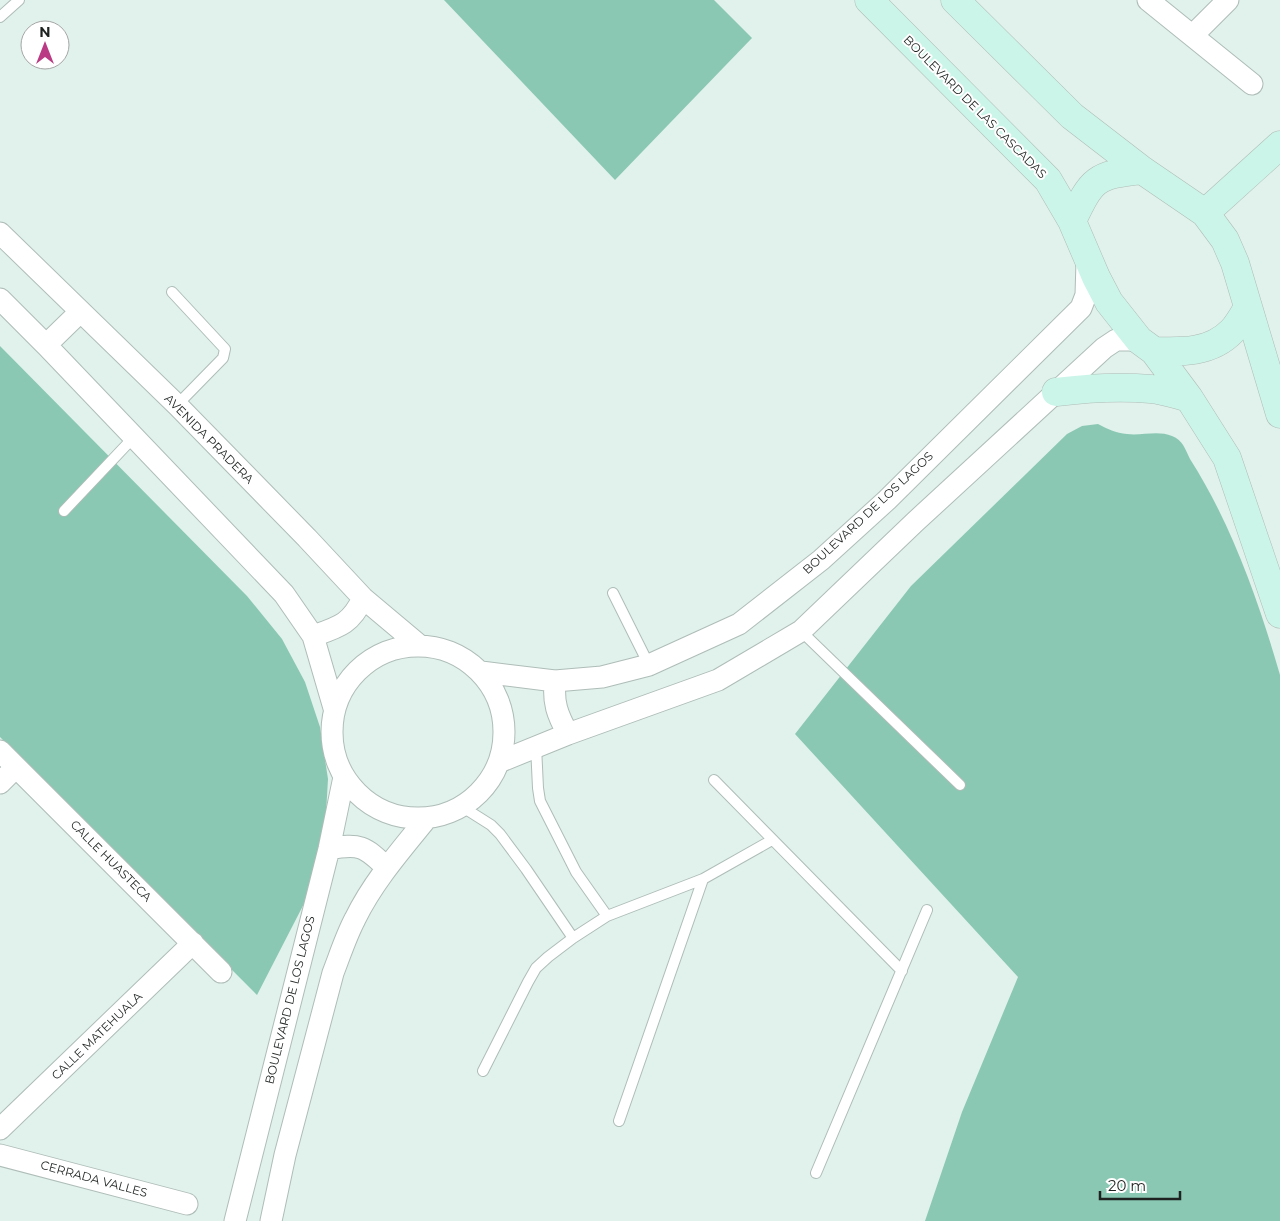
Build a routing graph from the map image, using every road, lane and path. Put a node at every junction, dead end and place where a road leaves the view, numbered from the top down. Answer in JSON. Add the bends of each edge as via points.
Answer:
{"nodes":[{"id":1,"x":19,"y":0,"type":"edge"},
{"id":2,"x":869,"y":0,"type":"edge"},
{"id":3,"x":955,"y":0,"type":"edge"},
{"id":4,"x":1148,"y":0,"type":"edge"},
{"id":5,"x":1228,"y":0,"type":"edge"},
{"id":6,"x":0,"y":17,"type":"edge"},
{"id":7,"x":1193,"y":35,"type":"junction"},
{"id":8,"x":1252,"y":84,"type":"dead end"},
{"id":9,"x":1280,"y":145,"type":"edge"},
{"id":10,"x":1142,"y":170,"type":"junction"},
{"id":11,"x":1205,"y":213,"type":"junction"},
{"id":12,"x":1072,"y":221,"type":"junction"},
{"id":13,"x":0,"y":233,"type":"edge"},
{"id":14,"x":1087,"y":256,"type":"junction"},
{"id":15,"x":172,"y":292,"type":"dead end"},
{"id":16,"x":0,"y":299,"type":"edge"},
{"id":17,"x":1248,"y":308,"type":"junction"},
{"id":18,"x":80,"y":312,"type":"junction"},
{"id":19,"x":46,"y":345,"type":"junction"},
{"id":20,"x":1147,"y":346,"type":"junction"},
{"id":21,"x":1056,"y":392,"type":"junction"},
{"id":22,"x":1189,"y":398,"type":"junction"},
{"id":23,"x":176,"y":406,"type":"junction"},
{"id":24,"x":1280,"y":414,"type":"edge"},
{"id":25,"x":134,"y":438,"type":"junction"},
{"id":26,"x":64,"y":511,"type":"dead end"},
{"id":27,"x":613,"y":593,"type":"dead end"},
{"id":28,"x":363,"y":598,"type":"junction"},
{"id":29,"x":1280,"y":614,"type":"edge"},
{"id":30,"x":801,"y":631,"type":"junction"},
{"id":31,"x":313,"y":636,"type":"junction"},
{"id":32,"x":419,"y":645,"type":"junction"},
{"id":33,"x":649,"y":665,"type":"junction"},
{"id":34,"x":481,"y":672,"type":"junction"},
{"id":35,"x":555,"y":681,"type":"junction"},
{"id":36,"x":334,"y":708,"type":"junction"},
{"id":37,"x":568,"y":734,"type":"junction"},
{"id":38,"x":536,"y":746,"type":"junction"},
{"id":39,"x":0,"y":751,"type":"edge"},
{"id":40,"x":499,"y":762,"type":"junction"},
{"id":41,"x":16,"y":767,"type":"junction"},
{"id":42,"x":344,"y":778,"type":"junction"},
{"id":43,"x":714,"y":780,"type":"dead end"},
{"id":44,"x":0,"y":783,"type":"edge"},
{"id":45,"x":960,"y":785,"type":"dead end"},
{"id":46,"x":461,"y":806,"type":"junction"},
{"id":47,"x":426,"y":818,"type":"junction"},
{"id":48,"x":772,"y":840,"type":"junction"},
{"id":49,"x":329,"y":848,"type":"junction"},
{"id":50,"x":387,"y":868,"type":"junction"},
{"id":51,"x":703,"y":879,"type":"junction"},
{"id":52,"x":927,"y":910,"type":"dead end"},
{"id":53,"x":607,"y":916,"type":"junction"},
{"id":54,"x":573,"y":938,"type":"junction"},
{"id":55,"x":193,"y":943,"type":"junction"},
{"id":56,"x":902,"y":971,"type":"junction"},
{"id":57,"x":221,"y":972,"type":"dead end"},
{"id":58,"x":483,"y":1071,"type":"dead end"},
{"id":59,"x":619,"y":1121,"type":"dead end"},
{"id":60,"x":0,"y":1129,"type":"edge"},
{"id":61,"x":0,"y":1155,"type":"edge"},
{"id":62,"x":816,"y":1173,"type":"dead end"},
{"id":63,"x":187,"y":1204,"type":"dead end"},
{"id":64,"x":234,"y":1221,"type":"edge"},
{"id":65,"x":271,"y":1221,"type":"edge"}],
"edges":[{"from":1,"to":6,"type":"lane"},
{"from":2,"to":12,"type":"main road","name":"BOULEVARD DE LAS CASCADAS","via":[[1048,180]]},
{"from":3,"to":10,"type":"main road","via":[[1072,116]]},
{"from":4,"to":7,"type":"street"},
{"from":5,"to":7,"type":"street"},
{"from":7,"to":8,"type":"street"},
{"from":9,"to":11,"type":"main road"},
{"from":10,"to":11,"type":"main road"},
{"from":10,"to":12,"type":"main road","via":[[1112,173],[1094,183]]},
{"from":11,"to":17,"type":"main road","via":[[1225,240]]},
{"from":12,"to":14,"type":"main road","name":"BOULEVARD DE LAS CASCADAS"},
{"from":13,"to":18,"type":"street","name":"AVENIDA PRADERA"},
{"from":14,"to":20,"type":"main road","name":"BOULEVARD DE LAS CASCADAS","via":[[1109,302]]},
{"from":14,"to":33,"type":"street","name":"BOULEVARD DE LOS LAGOS","via":[[1086,295],[1081,308],[886,500],[821,560],[739,624]]},
{"from":15,"to":23,"type":"lane","via":[[225,349],[223,358]]},
{"from":16,"to":19,"type":"street"},
{"from":17,"to":20,"type":"main road","via":[[1232,331],[1214,345],[1186,352]]},
{"from":17,"to":24,"type":"main road"},
{"from":18,"to":19,"type":"street"},
{"from":18,"to":23,"type":"street","name":"AVENIDA PRADERA"},
{"from":19,"to":25,"type":"street"},
{"from":20,"to":21,"type":"street","via":[[1116,340]]},
{"from":20,"to":22,"type":"main road","name":"BOULEVARD DE LAS CASCADAS"},
{"from":21,"to":22,"type":"main road","via":[[1118,387],[1152,389]]},
{"from":21,"to":30,"type":"street"},
{"from":22,"to":29,"type":"main road","name":"BOULEVARD DE LAS CASCADAS","via":[[1227,458]]},
{"from":23,"to":28,"type":"street","name":"AVENIDA PRADERA"},
{"from":25,"to":26,"type":"lane"},
{"from":25,"to":31,"type":"street","via":[[284,594]]},
{"from":27,"to":33,"type":"lane"},
{"from":28,"to":31,"type":"street","via":[[350,620]]},
{"from":28,"to":32,"type":"street","name":"AVENIDA PRADERA"},
{"from":30,"to":37,"type":"street","via":[[718,680]]},
{"from":30,"to":45,"type":"lane"},
{"from":31,"to":36,"type":"street"},
{"from":32,"to":34,"type":"street","via":[[453,652]]},
{"from":32,"to":36,"type":"street","via":[[391,650],[366,662],[346,682]]},
{"from":33,"to":35,"type":"street","name":"BOULEVARD DE LOS LAGOS","via":[[602,677]]},
{"from":34,"to":35,"type":"street","name":"BOULEVARD DE LOS LAGOS"},
{"from":34,"to":40,"type":"street","via":[[495,692],[503,714],[505,739]]},
{"from":35,"to":37,"type":"street","via":[[555,708]]},
{"from":36,"to":42,"type":"street","via":[[331,732],[334,755]]},
{"from":37,"to":38,"type":"street"},
{"from":38,"to":40,"type":"street"},
{"from":38,"to":53,"type":"lane","via":[[540,801],[576,872]]},
{"from":39,"to":41,"type":"street","name":"CALLE HUASTECA"},
{"from":40,"to":46,"type":"street","via":[[488,783],[471,801]]},
{"from":41,"to":44,"type":"street"},
{"from":41,"to":55,"type":"street","name":"CALLE HUASTECA"},
{"from":42,"to":47,"type":"street","via":[[359,796],[379,810],[402,817]]},
{"from":42,"to":49,"type":"street","name":"BOULEVARD DE LOS LAGOS"},
{"from":43,"to":48,"type":"lane"},
{"from":46,"to":47,"type":"street"},
{"from":46,"to":54,"type":"lane","via":[[491,824]]},
{"from":47,"to":50,"type":"street"},
{"from":48,"to":51,"type":"lane"},
{"from":48,"to":56,"type":"lane"},
{"from":49,"to":50,"type":"street","via":[[350,845],[362,848]]},
{"from":49,"to":64,"type":"street","name":"BOULEVARD DE LOS LAGOS"},
{"from":50,"to":65,"type":"street","via":[[355,918],[333,973]]},
{"from":51,"to":53,"type":"lane"},
{"from":51,"to":59,"type":"lane"},
{"from":52,"to":56,"type":"lane"},
{"from":53,"to":54,"type":"lane"},
{"from":54,"to":58,"type":"lane","via":[[536,968]]},
{"from":55,"to":57,"type":"street","name":"CALLE HUASTECA"},
{"from":55,"to":60,"type":"street","name":"CALLE MATEHUALA"},
{"from":56,"to":62,"type":"lane"},
{"from":61,"to":63,"type":"street","name":"CERRADA VALLES"}]}
